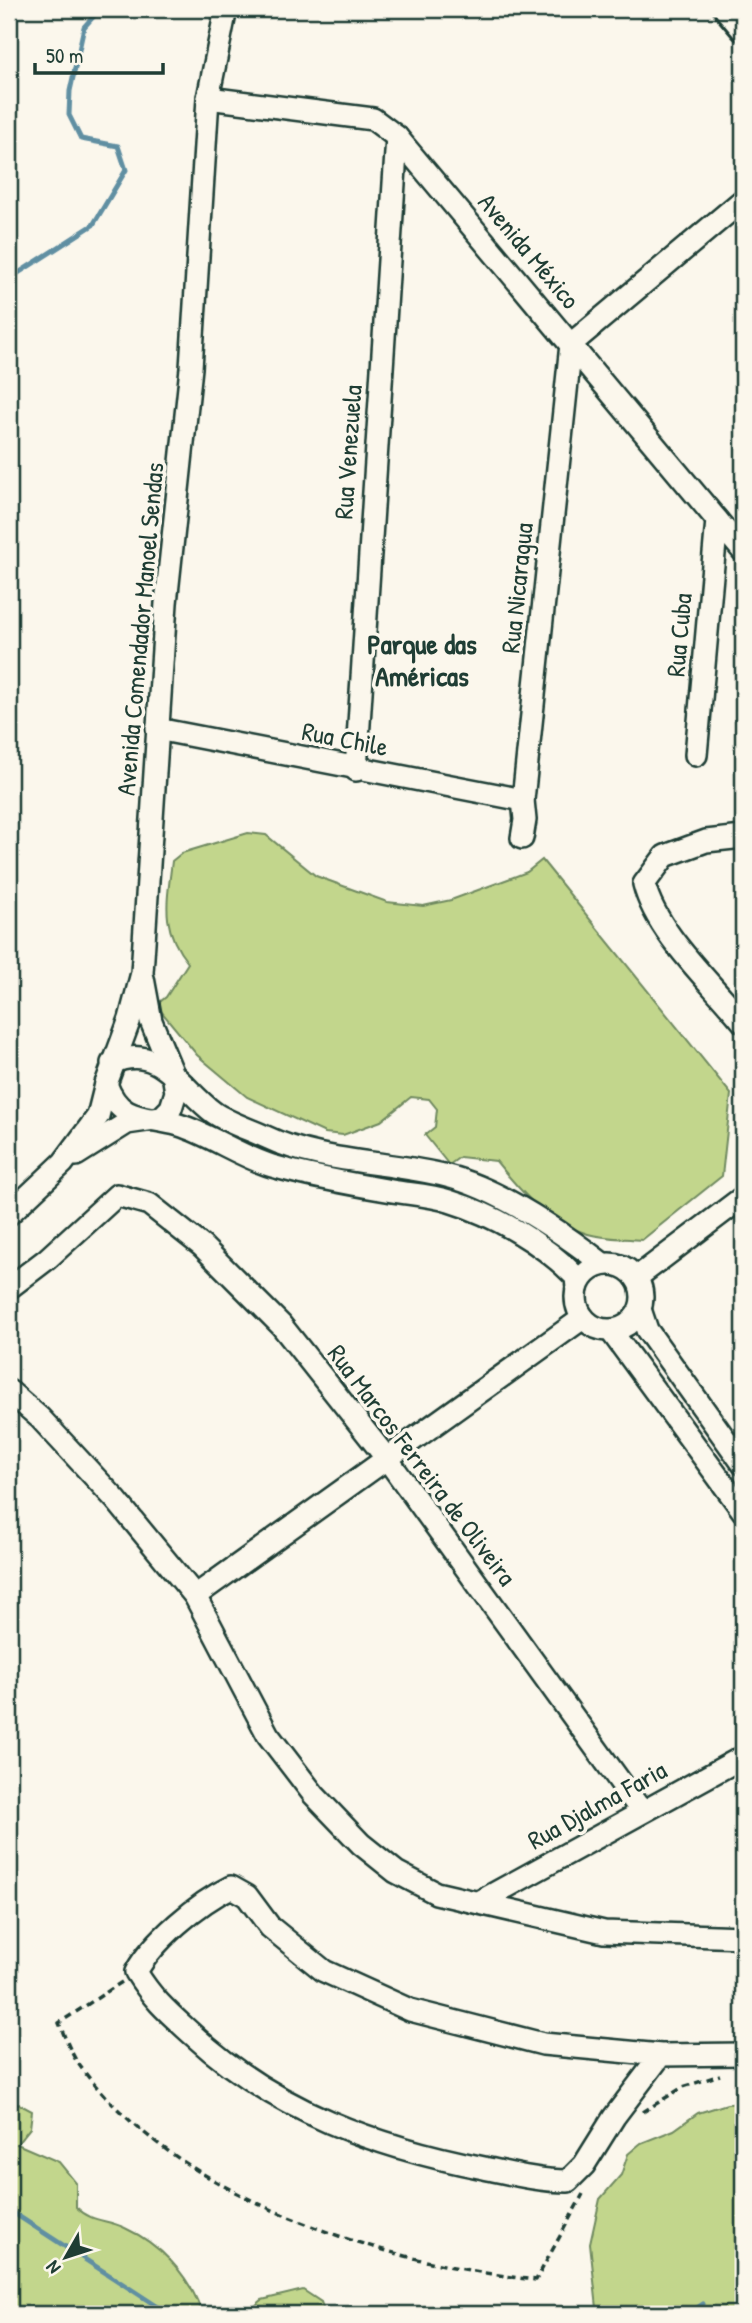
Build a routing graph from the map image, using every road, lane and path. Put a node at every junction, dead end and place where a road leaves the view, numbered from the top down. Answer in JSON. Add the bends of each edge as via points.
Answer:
{"nodes":[{"id":1,"x":226,"y":9,"type":"edge"},
{"id":2,"x":727,"y":9,"type":"edge"},
{"id":3,"x":743,"y":29,"type":"edge"},
{"id":4,"x":208,"y":98,"type":"junction"},
{"id":5,"x":397,"y":137,"type":"junction"},
{"id":6,"x":743,"y":200,"type":"edge"},
{"id":7,"x":570,"y":344,"type":"junction"},
{"id":8,"x":717,"y":520,"type":"junction"},
{"id":9,"x":743,"y":551,"type":"edge"},
{"id":10,"x":157,"y":729,"type":"junction"},
{"id":11,"x":696,"y":755,"type":"dead end"},
{"id":12,"x":356,"y":770,"type":"junction"},
{"id":13,"x":523,"y":800,"type":"junction"},
{"id":14,"x":743,"y":837,"type":"edge"},
{"id":15,"x":522,"y":838,"type":"dead end"},
{"id":16,"x":142,"y":973,"type":"junction"},
{"id":17,"x":743,"y":1022,"type":"edge"},
{"id":18,"x":112,"y":1063,"type":"junction"},
{"id":19,"x":173,"y":1074,"type":"junction"},
{"id":20,"x":106,"y":1084,"type":"junction"},
{"id":21,"x":148,"y":1121,"type":"junction"},
{"id":22,"x":63,"y":1163,"type":"junction"},
{"id":23,"x":743,"y":1197,"type":"edge"},
{"id":24,"x":9,"y":1214,"type":"edge"},
{"id":25,"x":603,"y":1264,"type":"junction"},
{"id":26,"x":636,"y":1278,"type":"junction"},
{"id":27,"x":9,"y":1288,"type":"edge"},
{"id":28,"x":576,"y":1288,"type":"junction"},
{"id":29,"x":640,"y":1308,"type":"junction"},
{"id":30,"x":583,"y":1318,"type":"junction"},
{"id":31,"x":611,"y":1331,"type":"junction"},
{"id":32,"x":9,"y":1391,"type":"edge"},
{"id":33,"x":388,"y":1460,"type":"junction"},
{"id":34,"x":743,"y":1464,"type":"edge"},
{"id":35,"x":743,"y":1511,"type":"edge"},
{"id":36,"x":195,"y":1596,"type":"junction"},
{"id":37,"x":743,"y":1757,"type":"edge"},
{"id":38,"x":642,"y":1812,"type":"junction"},
{"id":39,"x":479,"y":1902,"type":"junction"},
{"id":40,"x":743,"y":1937,"type":"edge"},
{"id":41,"x":136,"y":1972,"type":"junction"},
{"id":42,"x":743,"y":2054,"type":"edge"},
{"id":43,"x":661,"y":2055,"type":"junction"},
{"id":44,"x":731,"y":2073,"type":"dead end"},
{"id":45,"x":640,"y":2114,"type":"dead end"},
{"id":46,"x":587,"y":2187,"type":"dead end"}],
"edges":[{"from":1,"to":4,"type":"street","name":"Avenida Comendador Manoel Sendas"},
{"from":2,"to":3,"type":"street"},
{"from":4,"to":5,"type":"street","name":"Avenida México","via":[[373,119]]},
{"from":4,"to":10,"type":"street","name":"Avenida Comendador Manoel Sendas","via":[[191,368]]},
{"from":5,"to":7,"type":"street","name":"Avenida México"},
{"from":5,"to":12,"type":"street","name":"Rua Venezuela"},
{"from":6,"to":7,"type":"street"},
{"from":7,"to":8,"type":"street","name":"Avenida México"},
{"from":7,"to":13,"type":"street","name":"Rua Nicaragua"},
{"from":8,"to":9,"type":"street","name":"Avenida México"},
{"from":8,"to":11,"type":"street","name":"Rua Cuba"},
{"from":10,"to":12,"type":"street","name":"Rua Chile"},
{"from":10,"to":16,"type":"street","name":"Avenida Comendador Manoel Sendas"},
{"from":12,"to":13,"type":"street","name":"Rua Chile"},
{"from":13,"to":15,"type":"street","name":"Rua Nicaragua"},
{"from":14,"to":17,"type":"street","via":[[706,841],[665,856],[644,884],[649,904],[662,924]]},
{"from":16,"to":18,"type":"street","name":"Avenida Comendador Manoel Sendas"},
{"from":16,"to":19,"type":"street","via":[[151,1021]]},
{"from":18,"to":19,"type":"street","via":[[135,1056],[150,1058]]},
{"from":18,"to":20,"type":"street","name":"Avenida Comendador Manoel Sendas"},
{"from":19,"to":21,"type":"street","via":[[176,1092],[171,1108],[161,1118]]},
{"from":19,"to":25,"type":"street","via":[[214,1113],[274,1141],[374,1165],[449,1176],[490,1192]]},
{"from":20,"to":21,"type":"street","via":[[125,1112]]},
{"from":20,"to":22,"type":"street","name":"Avenida Comendador Manoel Sendas","via":[[99,1116]]},
{"from":21,"to":22,"type":"street","via":[[127,1123]]},
{"from":21,"to":28,"type":"street","via":[[178,1125],[269,1165],[448,1200],[502,1223],[561,1262],[576,1277]]},
{"from":22,"to":24,"type":"street","name":"Avenida Comendador Manoel Sendas"},
{"from":23,"to":26,"type":"street"},
{"from":25,"to":26,"type":"street","via":[[621,1266]]},
{"from":25,"to":28,"type":"street","via":[[586,1272]]},
{"from":26,"to":29,"type":"street","via":[[642,1293]]},
{"from":27,"to":33,"type":"street","name":"Rua Marcos Ferreira de Oliveira","via":[[117,1195],[149,1204],[202,1246],[281,1325]]},
{"from":28,"to":30,"type":"street","via":[[576,1304]]},
{"from":29,"to":31,"type":"street","via":[[629,1324]]},
{"from":29,"to":34,"type":"street","via":[[646,1330]]},
{"from":30,"to":31,"type":"street","via":[[596,1328]]},
{"from":30,"to":33,"type":"street"},
{"from":31,"to":35,"type":"street"},
{"from":32,"to":36,"type":"street","via":[[116,1500]]},
{"from":33,"to":36,"type":"street"},
{"from":33,"to":38,"type":"street","name":"Rua Marcos Ferreira de Oliveira"},
{"from":36,"to":39,"type":"street","via":[[268,1735],[314,1795],[361,1844],[396,1872],[436,1893]]},
{"from":37,"to":38,"type":"street","name":"Rua Djalma Faria"},
{"from":38,"to":39,"type":"street","name":"Rua Djalma Faria"},
{"from":39,"to":40,"type":"street","via":[[604,1932]]},
{"from":41,"to":43,"type":"street","via":[[146,1954],[212,1896],[231,1887],[247,1896],[271,1927],[324,1971],[410,2010],[544,2044]]},
{"from":41,"to":43,"type":"street","via":[[154,2000],[216,2058],[307,2115],[432,2158],[548,2181],[568,2181],[584,2165]]},
{"from":41,"to":46,"type":"path","via":[[59,2023],[79,2065],[156,2140],[256,2202],[383,2251],[458,2269],[536,2280]]},
{"from":42,"to":43,"type":"street"},
{"from":44,"to":45,"type":"path","via":[[683,2087]]}]}
